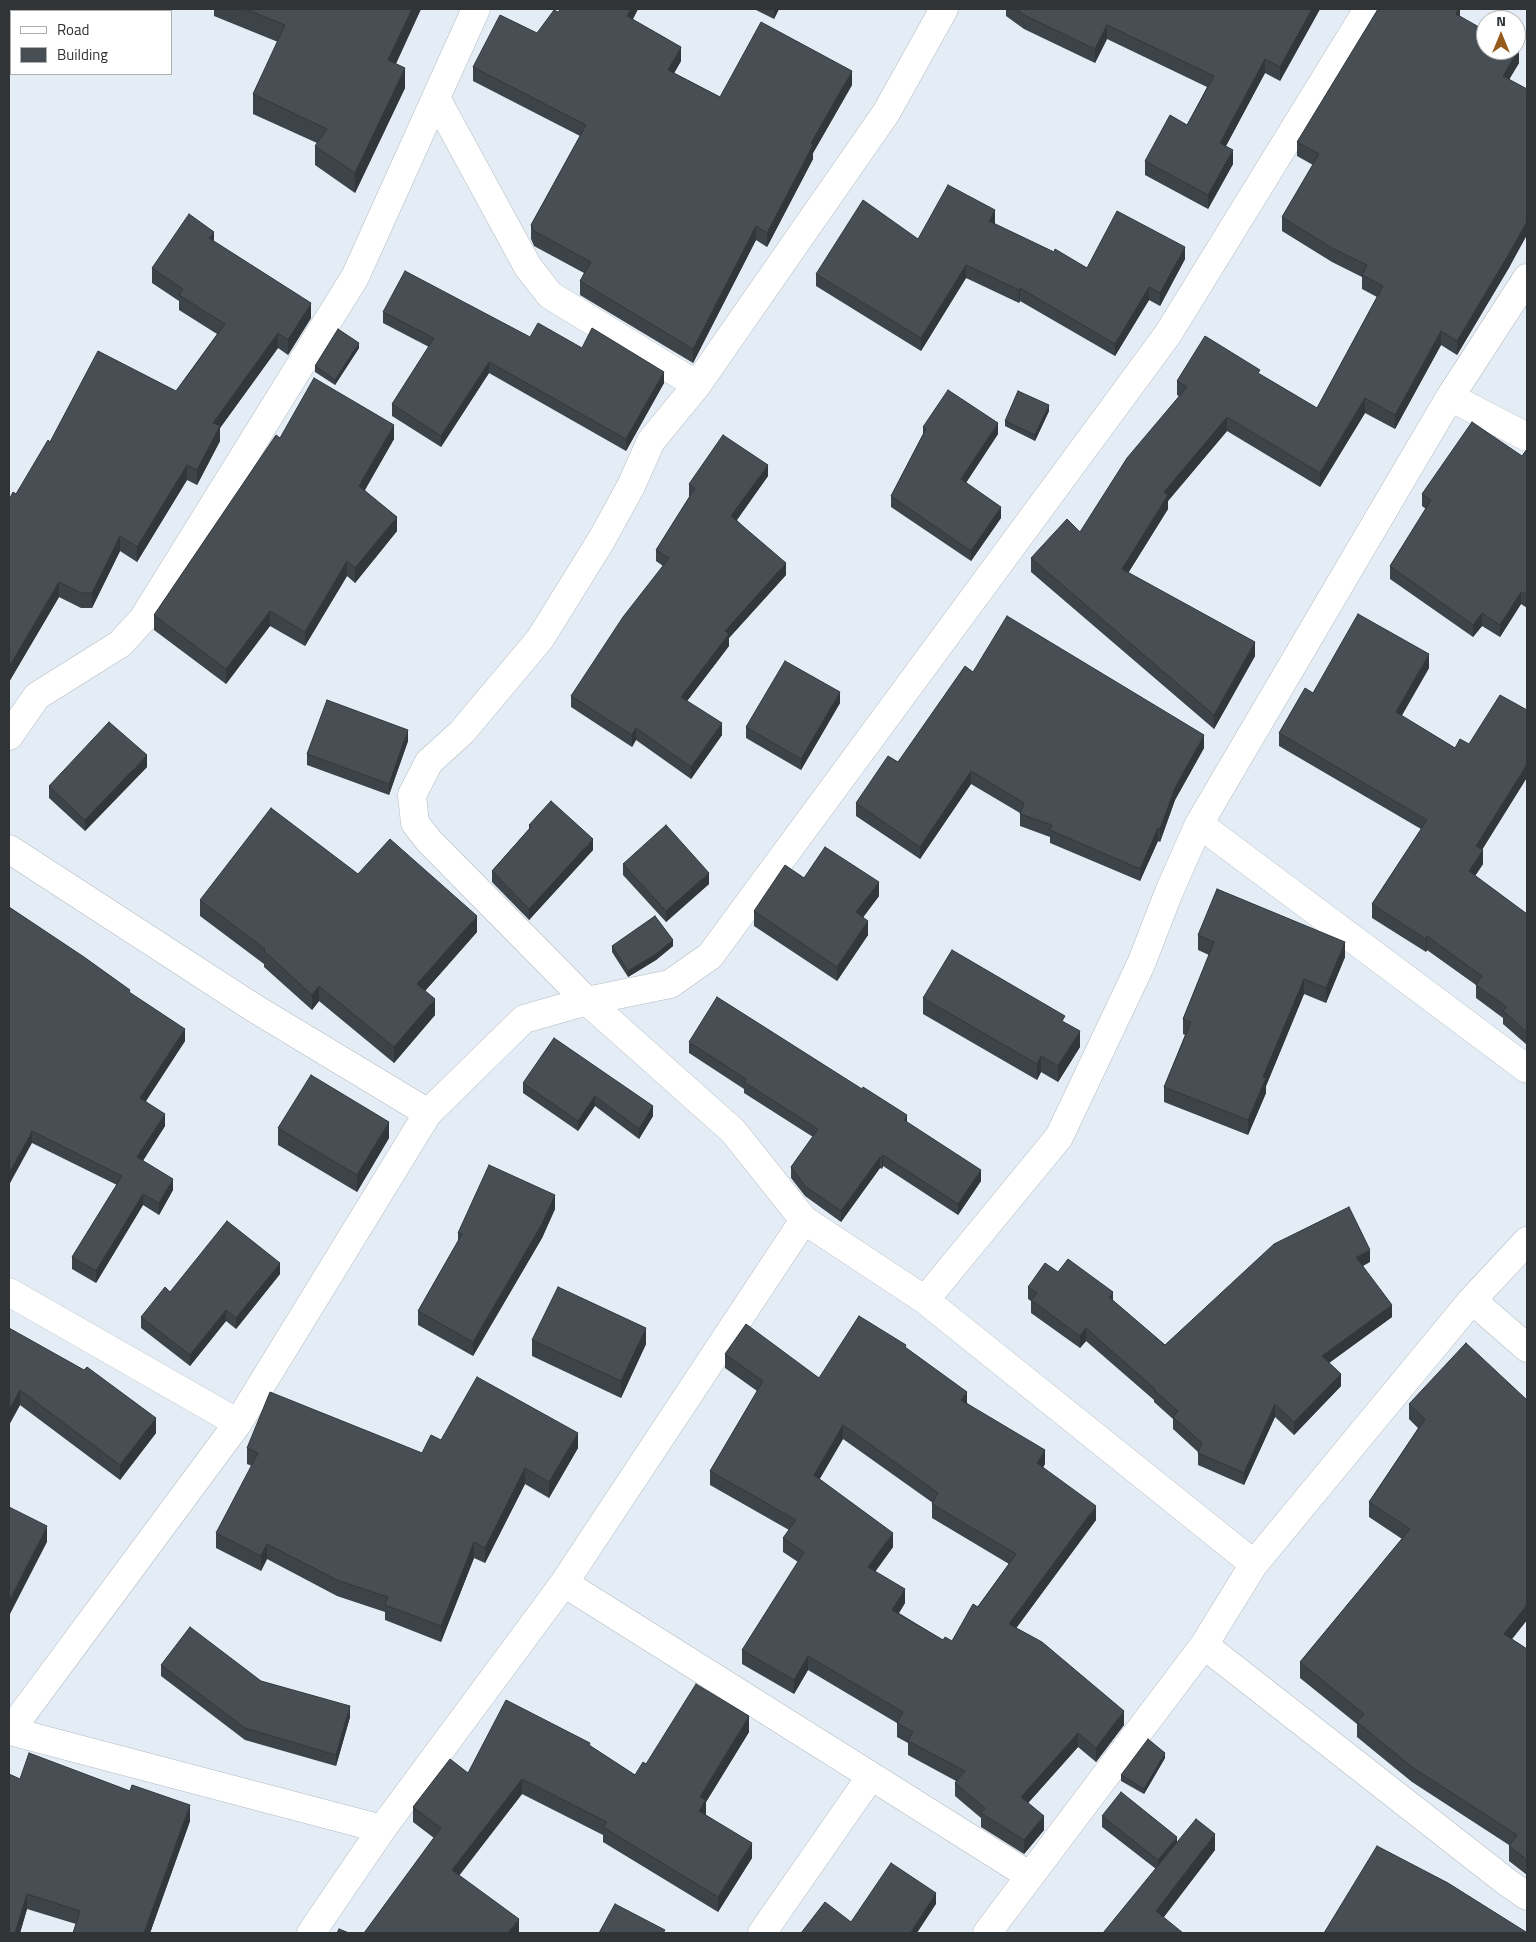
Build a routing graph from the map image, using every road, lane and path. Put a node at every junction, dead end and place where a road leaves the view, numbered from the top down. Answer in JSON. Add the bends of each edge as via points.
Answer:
{"nodes":[{"id":1,"x":476,"y":9,"type":"edge"},
{"id":2,"x":944,"y":9,"type":"edge"},
{"id":3,"x":1368,"y":9,"type":"edge"},
{"id":4,"x":436,"y":98,"type":"junction"},
{"id":5,"x":1527,"y":278,"type":"edge"},
{"id":6,"x":697,"y":385,"type":"junction"},
{"id":7,"x":1450,"y":397,"type":"junction"},
{"id":8,"x":1527,"y":437,"type":"edge"},
{"id":9,"x":9,"y":736,"type":"edge"},
{"id":10,"x":1199,"y":824,"type":"junction"},
{"id":11,"x":9,"y":849,"type":"edge"},
{"id":12,"x":587,"y":1002,"type":"junction"},
{"id":13,"x":1527,"y":1069,"type":"edge"},
{"id":14,"x":428,"y":1113,"type":"junction"},
{"id":15,"x":804,"y":1220,"type":"junction"},
{"id":16,"x":1527,"y":1241,"type":"edge"},
{"id":17,"x":9,"y":1292,"type":"edge"},
{"id":18,"x":925,"y":1300,"type":"junction"},
{"id":19,"x":1472,"y":1300,"type":"junction"},
{"id":20,"x":1527,"y":1348,"type":"edge"},
{"id":21,"x":238,"y":1423,"type":"junction"},
{"id":22,"x":1254,"y":1564,"type":"junction"},
{"id":23,"x":564,"y":1583,"type":"junction"},
{"id":24,"x":1204,"y":1645,"type":"junction"},
{"id":25,"x":10,"y":1731,"type":"edge"},
{"id":26,"x":871,"y":1776,"type":"junction"},
{"id":27,"x":382,"y":1829,"type":"junction"},
{"id":28,"x":1030,"y":1876,"type":"junction"},
{"id":29,"x":1527,"y":1896,"type":"edge"},
{"id":30,"x":311,"y":1933,"type":"edge"},
{"id":31,"x":762,"y":1933,"type":"edge"},
{"id":32,"x":987,"y":1933,"type":"edge"}],
"edges":[{"from":1,"to":4,"type":"street"},
{"from":2,"to":6,"type":"street","via":[[886,113]]},
{"from":3,"to":12,"type":"street","via":[[1168,334],[710,956],[670,984]]},
{"from":4,"to":6,"type":"street","via":[[528,267],[550,295]]},
{"from":4,"to":9,"type":"street","via":[[355,277],[142,619],[120,644],[37,696]]},
{"from":5,"to":7,"type":"street"},
{"from":6,"to":12,"type":"street","via":[[651,441],[602,538],[540,639],[462,732],[429,762],[412,795],[415,823],[429,841]]},
{"from":7,"to":8,"type":"street"},
{"from":7,"to":10,"type":"street"},
{"from":10,"to":13,"type":"street"},
{"from":10,"to":18,"type":"street","via":[[1141,964],[1060,1137]]},
{"from":11,"to":14,"type":"street","via":[[254,1008]]},
{"from":12,"to":14,"type":"street","via":[[524,1019]]},
{"from":12,"to":15,"type":"street","via":[[733,1131]]},
{"from":14,"to":21,"type":"street"},
{"from":15,"to":18,"type":"street"},
{"from":15,"to":23,"type":"street"},
{"from":16,"to":19,"type":"street"},
{"from":17,"to":21,"type":"street"},
{"from":18,"to":22,"type":"street"},
{"from":19,"to":20,"type":"street"},
{"from":19,"to":22,"type":"street"},
{"from":21,"to":25,"type":"street"},
{"from":22,"to":24,"type":"street"},
{"from":23,"to":26,"type":"street"},
{"from":23,"to":27,"type":"street"},
{"from":24,"to":28,"type":"street"},
{"from":24,"to":29,"type":"street"},
{"from":25,"to":27,"type":"street"},
{"from":26,"to":28,"type":"street"},
{"from":26,"to":31,"type":"street"},
{"from":27,"to":30,"type":"street"},
{"from":28,"to":32,"type":"street"}]}
